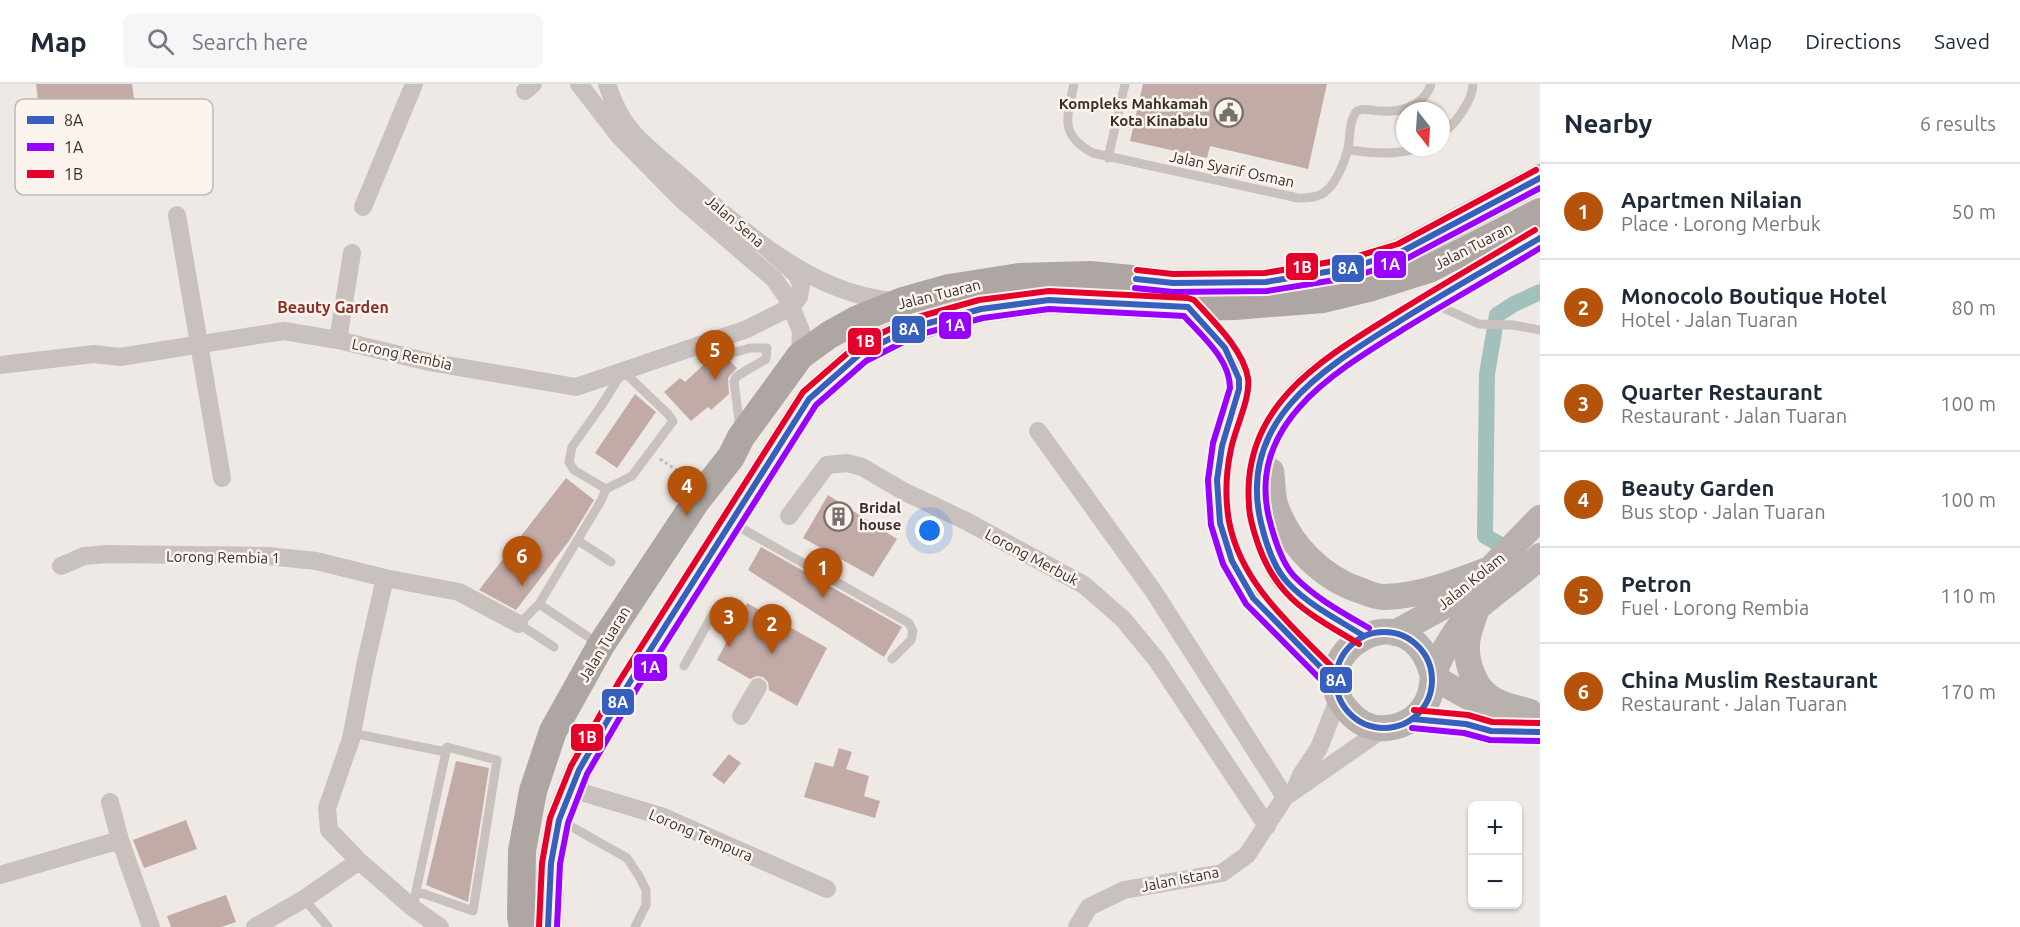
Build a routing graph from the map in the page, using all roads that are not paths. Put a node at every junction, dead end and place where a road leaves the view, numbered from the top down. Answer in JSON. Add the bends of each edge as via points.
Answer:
{"nodes":[{"id":1,"x":414,"y":84,"type":"edge"},
{"id":2,"x":527,"y":84,"type":"edge"},
{"id":3,"x":533,"y":84,"type":"edge"},
{"id":4,"x":579,"y":84,"type":"edge"},
{"id":5,"x":1074,"y":84,"type":"edge"},
{"id":6,"x":1125,"y":84,"type":"edge"},
{"id":7,"x":1431,"y":84,"type":"edge"},
{"id":8,"x":1473,"y":84,"type":"edge"},
{"id":9,"x":609,"y":86,"type":"edge"},
{"id":10,"x":1450,"y":127,"type":"edge"},
{"id":11,"x":1348,"y":150,"type":"junction"},
{"id":12,"x":1396,"y":152,"type":"edge"},
{"id":13,"x":1540,"y":156,"type":"edge"},
{"id":14,"x":1108,"y":158,"type":"junction"},
{"id":15,"x":1540,"y":178,"type":"edge"},
{"id":16,"x":363,"y":207,"type":"dead end"},
{"id":17,"x":1540,"y":212,"type":"edge"},
{"id":18,"x":177,"y":215,"type":"dead end"},
{"id":19,"x":1468,"y":218,"type":"junction"},
{"id":20,"x":1540,"y":238,"type":"edge"},
{"id":21,"x":768,"y":249,"type":"junction"},
{"id":22,"x":352,"y":253,"type":"dead end"},
{"id":23,"x":903,"y":301,"type":"junction"},
{"id":24,"x":1429,"y":302,"type":"junction"},
{"id":25,"x":791,"y":307,"type":"junction"},
{"id":26,"x":1188,"y":307,"type":"junction"},
{"id":27,"x":1540,"y":330,"type":"edge"},
{"id":28,"x":338,"y":340,"type":"junction"},
{"id":29,"x":198,"y":344,"type":"junction"},
{"id":30,"x":800,"y":356,"type":"junction"},
{"id":31,"x":718,"y":357,"type":"dead end"},
{"id":32,"x":0,"y":365,"type":"edge"},
{"id":33,"x":623,"y":371,"type":"junction"},
{"id":34,"x":1274,"y":426,"type":"junction"},
{"id":35,"x":1038,"y":430,"type":"dead end"},
{"id":36,"x":741,"y":437,"type":"junction"},
{"id":37,"x":222,"y":478,"type":"dead end"},
{"id":38,"x":606,"y":489,"type":"junction"},
{"id":39,"x":789,"y":516,"type":"dead end"},
{"id":40,"x":1540,"y":518,"type":"edge"},
{"id":41,"x":732,"y":522,"type":"junction"},
{"id":42,"x":577,"y":540,"type":"junction"},
{"id":43,"x":1540,"y":556,"type":"edge"},
{"id":44,"x":611,"y":562,"type":"dead end"},
{"id":45,"x":61,"y":566,"type":"dead end"},
{"id":46,"x":385,"y":578,"type":"junction"},
{"id":47,"x":1446,"y":595,"type":"junction"},
{"id":48,"x":539,"y":604,"type":"junction"},
{"id":49,"x":713,"y":614,"type":"dead end"},
{"id":50,"x":519,"y":624,"type":"junction"},
{"id":51,"x":1395,"y":633,"type":"junction"},
{"id":52,"x":1364,"y":636,"type":"junction"},
{"id":53,"x":1461,"y":638,"type":"junction"},
{"id":54,"x":601,"y":645,"type":"junction"},
{"id":55,"x":554,"y":647,"type":"dead end"},
{"id":56,"x":892,"y":659,"type":"dead end"},
{"id":57,"x":684,"y":666,"type":"dead end"},
{"id":58,"x":1433,"y":677,"type":"junction"},
{"id":59,"x":758,"y":687,"type":"dead end"},
{"id":60,"x":1338,"y":690,"type":"junction"},
{"id":61,"x":741,"y":716,"type":"dead end"},
{"id":62,"x":1413,"y":718,"type":"junction"},
{"id":63,"x":1537,"y":718,"type":"edge"},
{"id":64,"x":1383,"y":729,"type":"junction"},
{"id":65,"x":352,"y":733,"type":"junction"},
{"id":66,"x":446,"y":752,"type":"junction"},
{"id":67,"x":571,"y":789,"type":"junction"},
{"id":68,"x":1290,"y":793,"type":"junction"},
{"id":69,"x":110,"y":802,"type":"dead end"},
{"id":70,"x":558,"y":820,"type":"junction"},
{"id":71,"x":1267,"y":826,"type":"junction"},
{"id":72,"x":120,"y":840,"type":"junction"},
{"id":73,"x":359,"y":861,"type":"junction"},
{"id":74,"x":0,"y":875,"type":"edge"},
{"id":75,"x":827,"y":889,"type":"dead end"},
{"id":76,"x":304,"y":899,"type":"junction"},
{"id":77,"x":414,"y":900,"type":"junction"},
{"id":78,"x":521,"y":924,"type":"edge"},
{"id":79,"x":151,"y":927,"type":"edge"},
{"id":80,"x":255,"y":927,"type":"edge"},
{"id":81,"x":328,"y":927,"type":"edge"},
{"id":82,"x":440,"y":927,"type":"edge"},
{"id":83,"x":548,"y":927,"type":"edge"},
{"id":84,"x":635,"y":927,"type":"edge"},
{"id":85,"x":1077,"y":927,"type":"edge"}],
"edges":[{"from":1,"to":16,"type":"street"},
{"from":2,"to":3,"type":"street","via":[[525,91]]},
{"from":4,"to":25,"type":"street","name":"Jalan Sena","via":[[619,136],[675,192],[774,279]]},
{"from":5,"to":14,"type":"lane","name":"Jalan Syarif Osman","via":[[1067,114],[1071,136],[1080,146]]},
{"from":6,"to":14,"type":"lane"},
{"from":7,"to":11,"type":"lane","name":"Jalan Syarif Osman","via":[[1416,105],[1397,111],[1357,111],[1352,119]]},
{"from":8,"to":10,"type":"lane","via":[[1458,120]]},
{"from":9,"to":21,"type":"street","name":"Jalan Sena","via":[[613,102],[630,129],[747,235]]},
{"from":11,"to":12,"type":"lane"},
{"from":11,"to":14,"type":"lane","name":"Jalan Syarif Osman","via":[[1333,183],[1313,198]]},
{"from":13,"to":19,"type":"main road"},
{"from":15,"to":19,"type":"main road","name":"Jalan Tuaran"},
{"from":17,"to":26,"type":"main road","name":"Jalan Tuaran","via":[[1429,269],[1369,288],[1277,304]]},
{"from":18,"to":29,"type":"street"},
{"from":19,"to":23,"type":"main road","name":"Jalan Tuaran","via":[[1401,252],[1350,268],[1266,282],[1173,283],[1090,275],[1019,277],[949,288]]},
{"from":20,"to":24,"type":"main road"},
{"from":21,"to":23,"type":"street","name":"Jalan Sena","via":[[820,280],[850,292],[879,300]]},
{"from":21,"to":25,"type":"street","via":[[797,275],[801,285],[799,297]]},
{"from":22,"to":28,"type":"street"},
{"from":23,"to":30,"type":"main road","name":"Jalan Tuaran","via":[[856,320]]},
{"from":24,"to":27,"type":"lane","via":[[1479,324]]},
{"from":24,"to":34,"type":"main road","via":[[1322,372],[1296,395]]},
{"from":25,"to":30,"type":"street","name":"Jalan Sena","via":[[801,331]]},
{"from":25,"to":33,"type":"street","name":"Lorong Rembia","via":[[737,332]]},
{"from":26,"to":41,"type":"main road","name":"Jalan Tuaran","via":[[1049,300],[981,309],[914,327],[861,353],[809,399]]},
{"from":26,"to":60,"type":"main road","via":[[1226,348],[1239,379],[1217,480],[1220,523],[1232,561],[1253,598]]},
{"from":28,"to":29,"type":"street","name":"Lorong Rembia","via":[[285,331]]},
{"from":28,"to":33,"type":"street","name":"Lorong Rembia","via":[[429,362],[576,387]]},
{"from":29,"to":32,"type":"street","name":"Lorong Rembia","via":[[120,357],[94,354]]},
{"from":29,"to":37,"type":"street"},
{"from":30,"to":36,"type":"main road","name":"Jalan Tuaran"},
{"from":31,"to":36,"type":"lane","via":[[750,348],[767,348],[766,359],[734,381]]},
{"from":33,"to":38,"type":"lane","via":[[572,447],[569,462],[574,470]]},
{"from":33,"to":38,"type":"lane","via":[[673,421],[632,476]]},
{"from":34,"to":47,"type":"main road","via":[[1270,466],[1276,507],[1307,556],[1328,576],[1350,588],[1381,597]]},
{"from":34,"to":52,"type":"main road","via":[[1258,469],[1256,490],[1259,517],[1275,563],[1288,583]]},
{"from":35,"to":68,"type":"street"},
{"from":36,"to":54,"type":"main road","name":"Jalan Tuaran"},
{"from":38,"to":42,"type":"lane"},
{"from":39,"to":71,"type":"street","name":"Lorong Merbuk","via":[[827,465],[847,463],[862,467],[1084,585],[1123,619],[1156,658]]},
{"from":40,"to":47,"type":"main road","name":"Jalan Kolam","via":[[1490,569]]},
{"from":41,"to":56,"type":"lane","via":[[909,623],[914,631],[911,640]]},
{"from":41,"to":67,"type":"main road","name":"Jalan Tuaran","via":[[628,685]]},
{"from":42,"to":44,"type":"lane"},
{"from":42,"to":48,"type":"lane"},
{"from":43,"to":53,"type":"main road","name":"Jalan Kolam","via":[[1477,608],[1469,633]]},
{"from":45,"to":46,"type":"street","name":"Lorong Rembia 1","via":[[84,556],[107,554],[268,556],[316,561]]},
{"from":46,"to":50,"type":"street","name":"Lorong Rembia 1","via":[[459,592]]},
{"from":46,"to":65,"type":"street"},
{"from":47,"to":51,"type":"main road","name":"Jalan Kolam"},
{"from":48,"to":50,"type":"lane"},
{"from":48,"to":54,"type":"lane"},
{"from":49,"to":57,"type":"lane"},
{"from":50,"to":55,"type":"lane"},
{"from":51,"to":52,"type":"main road"},
{"from":51,"to":58,"type":"main road","via":[[1421,649]]},
{"from":52,"to":60,"type":"main road","via":[[1341,659],[1336,674]]},
{"from":53,"to":58,"type":"main road","name":"Jalan Kolam","via":[[1446,647]]},
{"from":53,"to":63,"type":"main road","via":[[1479,688],[1500,704]]},
{"from":54,"to":78,"type":"main road","name":"Jalan Tuaran","via":[[553,731],[533,790],[522,851]]},
{"from":58,"to":62,"type":"main road","via":[[1431,693]]},
{"from":58,"to":63,"type":"main road","via":[[1492,711]]},
{"from":59,"to":61,"type":"street"},
{"from":60,"to":64,"type":"main road","via":[[1342,705],[1353,718]]},
{"from":60,"to":68,"type":"street","name":"Jalan Istana","via":[[1319,748]]},
{"from":62,"to":63,"type":"main road","via":[[1491,731]]},
{"from":62,"to":64,"type":"main road","via":[[1400,726]]},
{"from":64,"to":68,"type":"street","name":"Jalan Istana"},
{"from":65,"to":66,"type":"lane"},
{"from":65,"to":73,"type":"street","via":[[327,808],[329,830]]},
{"from":66,"to":77,"type":"lane"},
{"from":66,"to":77,"type":"lane","via":[[447,747],[497,760],[473,911]]},
{"from":67,"to":70,"type":"main road","name":"Jalan Tuaran"},
{"from":67,"to":75,"type":"street","name":"Lorong Tempura","via":[[661,816]]},
{"from":68,"to":71,"type":"street","name":"Jalan Istana"},
{"from":69,"to":72,"type":"street"},
{"from":70,"to":83,"type":"main road","name":"Jalan Tuaran"},
{"from":70,"to":84,"type":"lane","via":[[627,858],[646,890],[646,905]]},
{"from":71,"to":85,"type":"street","name":"Jalan Istana","via":[[1247,855],[1222,873],[1124,890],[1089,907]]},
{"from":72,"to":74,"type":"street"},
{"from":72,"to":79,"type":"street"},
{"from":73,"to":76,"type":"street"},
{"from":73,"to":77,"type":"street"},
{"from":76,"to":80,"type":"street"},
{"from":76,"to":81,"type":"lane"},
{"from":77,"to":82,"type":"street"}]}
